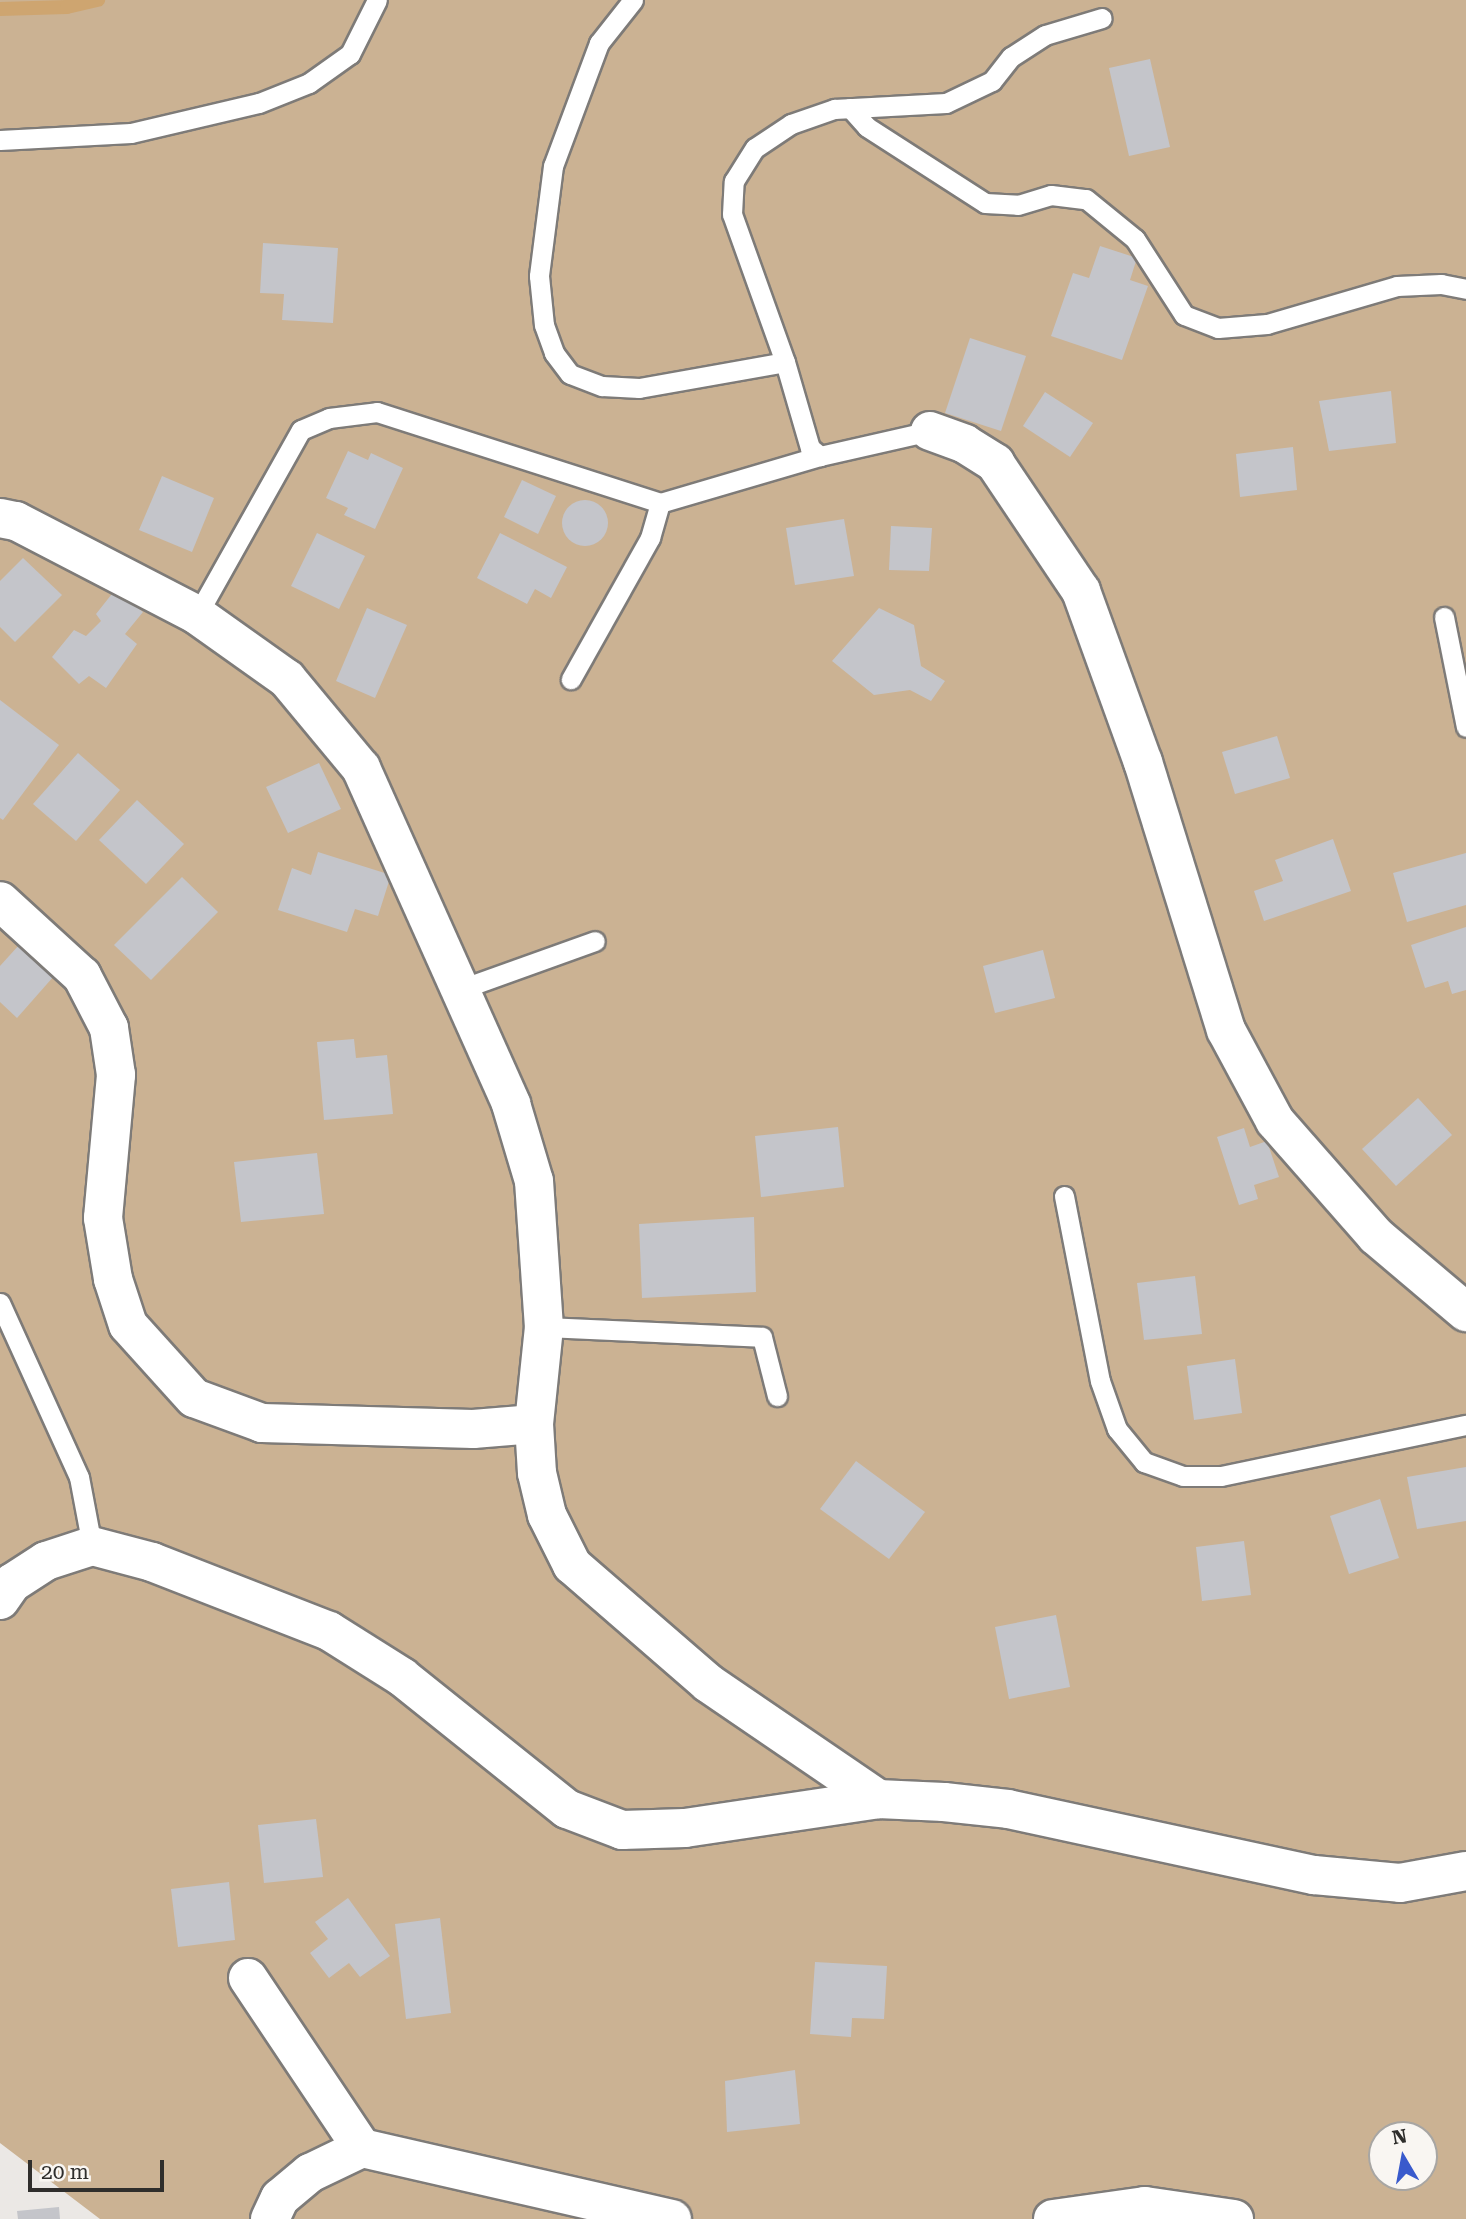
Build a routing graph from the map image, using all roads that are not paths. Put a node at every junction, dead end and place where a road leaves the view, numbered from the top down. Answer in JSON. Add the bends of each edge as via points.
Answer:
{"nodes":[{"id":1,"x":377,"y":0,"type":"edge"},
{"id":2,"x":633,"y":0,"type":"edge"},
{"id":3,"x":1102,"y":18,"type":"dead end"},
{"id":4,"x":850,"y":108,"type":"junction"},
{"id":5,"x":0,"y":140,"type":"edge"},
{"id":6,"x":1466,"y":289,"type":"edge"},
{"id":7,"x":785,"y":362,"type":"junction"},
{"id":8,"x":930,"y":432,"type":"joint"},
{"id":9,"x":820,"y":456,"type":"junction"},
{"id":10,"x":660,"y":503,"type":"junction"},
{"id":11,"x":0,"y":518,"type":"edge"},
{"id":12,"x":197,"y":615,"type":"junction"},
{"id":13,"x":1444,"y":617,"type":"dead end"},
{"id":14,"x":571,"y":679,"type":"dead end"},
{"id":15,"x":1466,"y":727,"type":"edge"},
{"id":16,"x":0,"y":901,"type":"edge"},
{"id":17,"x":595,"y":941,"type":"dead end"},
{"id":18,"x":461,"y":989,"type":"junction"},
{"id":19,"x":1064,"y":1196,"type":"dead end"},
{"id":20,"x":0,"y":1303,"type":"edge"},
{"id":21,"x":1466,"y":1312,"type":"edge"},
{"id":22,"x":544,"y":1327,"type":"junction"},
{"id":23,"x":777,"y":1396,"type":"dead end"},
{"id":24,"x":534,"y":1424,"type":"junction"},
{"id":25,"x":1466,"y":1426,"type":"edge"},
{"id":26,"x":92,"y":1546,"type":"junction"},
{"id":27,"x":0,"y":1600,"type":"edge"},
{"id":28,"x":877,"y":1800,"type":"junction"},
{"id":29,"x":1466,"y":1871,"type":"edge"},
{"id":30,"x":248,"y":1978,"type":"dead end"},
{"id":31,"x":362,"y":2148,"type":"junction"},
{"id":32,"x":270,"y":2219,"type":"edge"},
{"id":33,"x":672,"y":2219,"type":"edge"},
{"id":34,"x":1054,"y":2219,"type":"edge"},
{"id":35,"x":1234,"y":2219,"type":"edge"}],
"edges":[{"from":1,"to":5,"type":"lane","via":[[350,54],[309,83],[258,103],[131,133]]},
{"from":2,"to":7,"type":"lane","via":[[599,43],[553,166],[539,276],[544,325],[554,353],[570,374],[602,386],[639,388]]},
{"from":3,"to":4,"type":"lane","via":[[1045,35],[1011,57],[992,81],[946,103]]},
{"from":4,"to":6,"type":"lane","via":[[900,151],[985,203],[1018,205],[1051,195],[1086,199],[1135,239],[1184,315],[1218,328],[1267,324],[1397,286],[1441,284]]},
{"from":4,"to":7,"type":"lane","via":[[791,124],[755,148],[734,181],[732,214]]},
{"from":7,"to":9,"type":"lane","via":[[810,448]]},
{"from":8,"to":9,"type":"lane"},
{"from":8,"to":21,"type":"street","via":[[965,444],[995,463],[1081,591],[1143,762],[1226,1030],[1275,1121],[1376,1236]]},
{"from":9,"to":10,"type":"lane"},
{"from":10,"to":12,"type":"lane","via":[[377,412],[329,418],[301,430]]},
{"from":10,"to":14,"type":"lane","via":[[650,538]]},
{"from":11,"to":12,"type":"street","via":[[16,520]]},
{"from":12,"to":18,"type":"street","via":[[287,679],[361,768]]},
{"from":13,"to":15,"type":"lane"},
{"from":16,"to":24,"type":"street","via":[[82,976],[109,1028],[116,1075],[103,1218],[113,1279],[128,1325],[194,1398],[262,1423],[473,1429]]},
{"from":17,"to":18,"type":"lane"},
{"from":18,"to":22,"type":"street","via":[[511,1104],[534,1181]]},
{"from":19,"to":25,"type":"lane","via":[[1100,1381],[1117,1429],[1143,1462],[1183,1476],[1221,1476]]},
{"from":20,"to":26,"type":"lane","via":[[79,1477]]},
{"from":22,"to":23,"type":"lane","via":[[762,1337]]},
{"from":22,"to":24,"type":"street"},
{"from":24,"to":28,"type":"street","via":[[537,1473],[547,1515],[572,1566],[708,1683]]},
{"from":26,"to":27,"type":"street","via":[[46,1561],[12,1583]]},
{"from":26,"to":28,"type":"street","via":[[152,1562],[329,1631],[402,1677],[568,1809],[622,1830],[685,1828]]},
{"from":28,"to":29,"type":"street","via":[[1009,1809],[1314,1875],[1400,1883]]},
{"from":30,"to":31,"type":"street"},
{"from":31,"to":32,"type":"street","via":[[310,2173],[280,2198]]},
{"from":31,"to":33,"type":"street"},
{"from":34,"to":35,"type":"street","via":[[1145,2206],[1184,2207]]}]}
